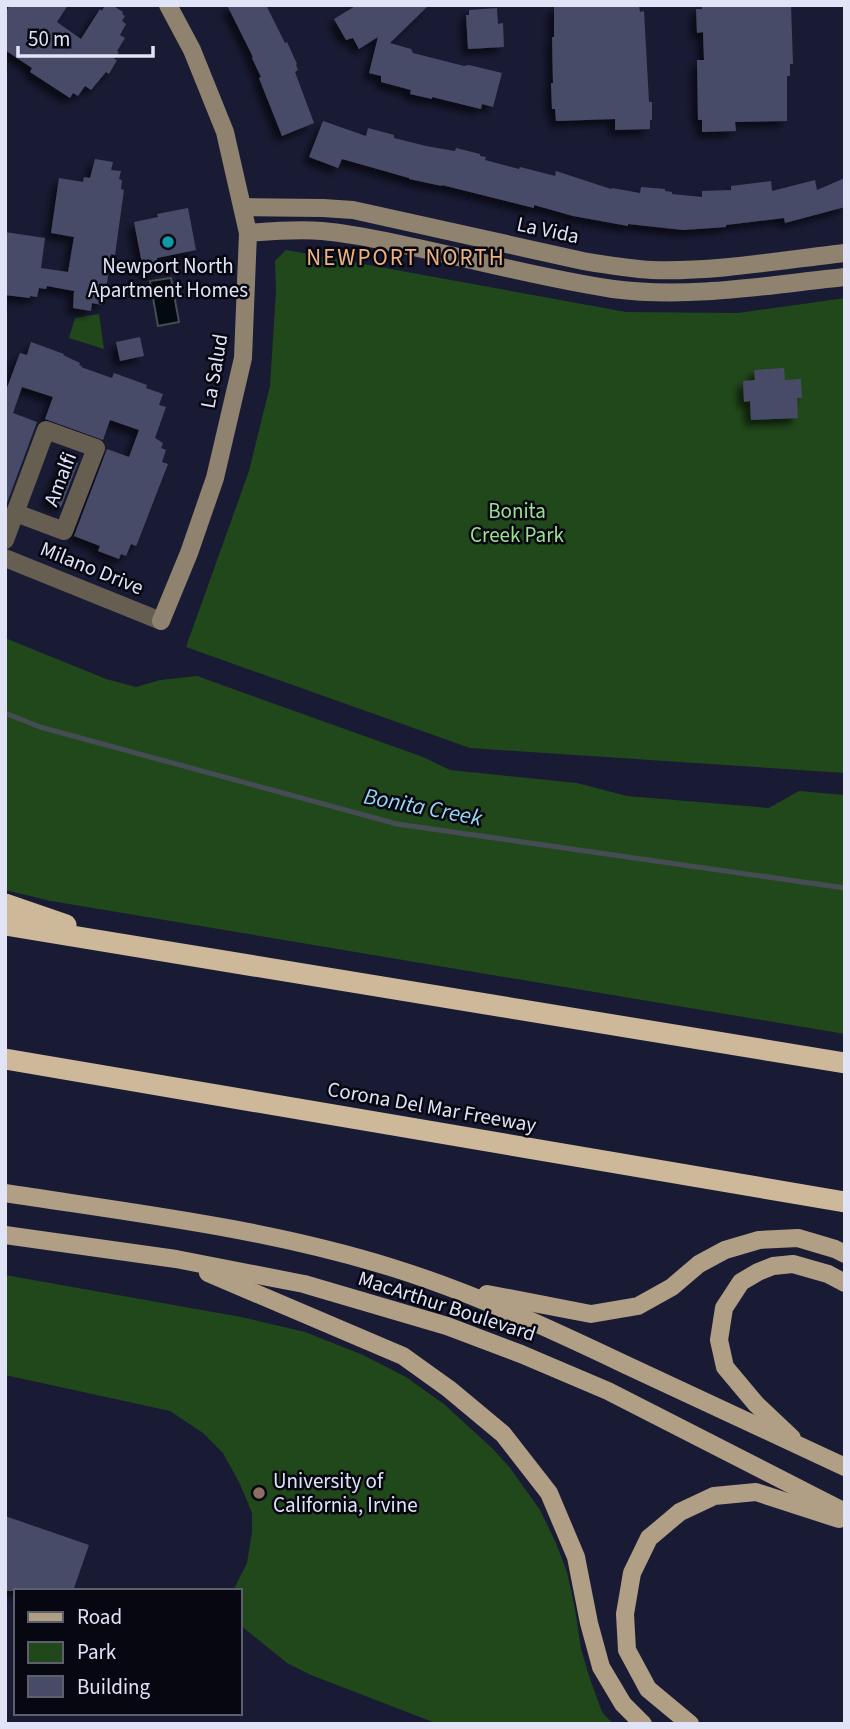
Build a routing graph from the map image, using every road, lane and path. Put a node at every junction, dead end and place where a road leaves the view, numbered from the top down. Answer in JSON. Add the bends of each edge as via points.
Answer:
{"nodes":[{"id":1,"x":168,"y":5,"type":"edge"},
{"id":2,"x":243,"y":207,"type":"junction"},
{"id":3,"x":248,"y":233,"type":"junction"},
{"id":4,"x":845,"y":253,"type":"edge"},
{"id":5,"x":845,"y":276,"type":"edge"},
{"id":6,"x":16,"y":513,"type":"junction"},
{"id":7,"x":5,"y":540,"type":"edge"},
{"id":8,"x":5,"y":558,"type":"edge"},
{"id":9,"x":161,"y":621,"type":"joint"},
{"id":10,"x":5,"y":904,"type":"edge"},
{"id":11,"x":5,"y":925,"type":"edge"},
{"id":12,"x":125,"y":945,"type":"junction"},
{"id":13,"x":7,"y":1060,"type":"edge"},
{"id":14,"x":845,"y":1063,"type":"edge"},
{"id":15,"x":5,"y":1193,"type":"edge"},
{"id":16,"x":845,"y":1202,"type":"edge"},
{"id":17,"x":5,"y":1235,"type":"edge"},
{"id":18,"x":845,"y":1254,"type":"edge"},
{"id":19,"x":176,"y":1259,"type":"junction"},
{"id":20,"x":845,"y":1283,"type":"edge"},
{"id":21,"x":446,"y":1286,"type":"junction"},
{"id":22,"x":802,"y":1447,"type":"junction"},
{"id":23,"x":845,"y":1467,"type":"edge"},
{"id":24,"x":845,"y":1512,"type":"edge"},
{"id":25,"x":845,"y":1520,"type":"edge"},
{"id":26,"x":643,"y":1724,"type":"edge"},
{"id":27,"x":690,"y":1724,"type":"edge"}],
"edges":[{"from":1,"to":2,"type":"street","name":"La Salud","via":[[225,132]]},
{"from":2,"to":3,"type":"street","name":"La Salud"},
{"from":2,"to":4,"type":"street","name":"La Vida","via":[[353,210],[583,261],[641,269],[714,269]]},
{"from":3,"to":5,"type":"street","via":[[320,231],[359,236],[558,280],[653,292],[714,292]]},
{"from":3,"to":9,"type":"street","name":"La Salud","via":[[243,358],[215,478]]},
{"from":6,"to":6,"type":"street","name":"Amalfi","via":[[46,430],[96,448],[64,531]]},
{"from":6,"to":7,"type":"street","name":"Amalfi"},
{"from":8,"to":9,"type":"street","name":"Milano Drive"},
{"from":10,"to":12,"type":"highway"},
{"from":11,"to":12,"type":"highway"},
{"from":12,"to":14,"type":"highway"},
{"from":13,"to":16,"type":"highway","name":"Corona Del Mar Freeway"},
{"from":15,"to":21,"type":"main road","name":"MacArthur Boulevard","via":[[295,1241]]},
{"from":17,"to":19,"type":"main road","name":"MacArthur Boulevard"},
{"from":18,"to":21,"type":"main road","via":[[798,1238],[759,1240],[699,1264],[672,1287],[638,1306],[591,1314]]},
{"from":19,"to":24,"type":"main road","name":"MacArthur Boulevard","via":[[303,1284],[447,1326],[608,1391]]},
{"from":19,"to":26,"type":"main road","via":[[402,1356],[503,1434],[549,1493],[576,1557],[601,1667],[623,1704]]},
{"from":20,"to":22,"type":"main road","via":[[793,1264],[773,1266],[741,1282],[724,1308],[719,1340],[725,1367]]},
{"from":21,"to":22,"type":"main road","name":"MacArthur Boulevard","via":[[540,1324]]},
{"from":22,"to":23,"type":"main road","name":"MacArthur Boulevard"},
{"from":25,"to":27,"type":"main road","via":[[757,1492],[714,1496],[680,1512],[649,1538],[632,1573],[625,1614],[627,1650],[648,1689]]}]}
